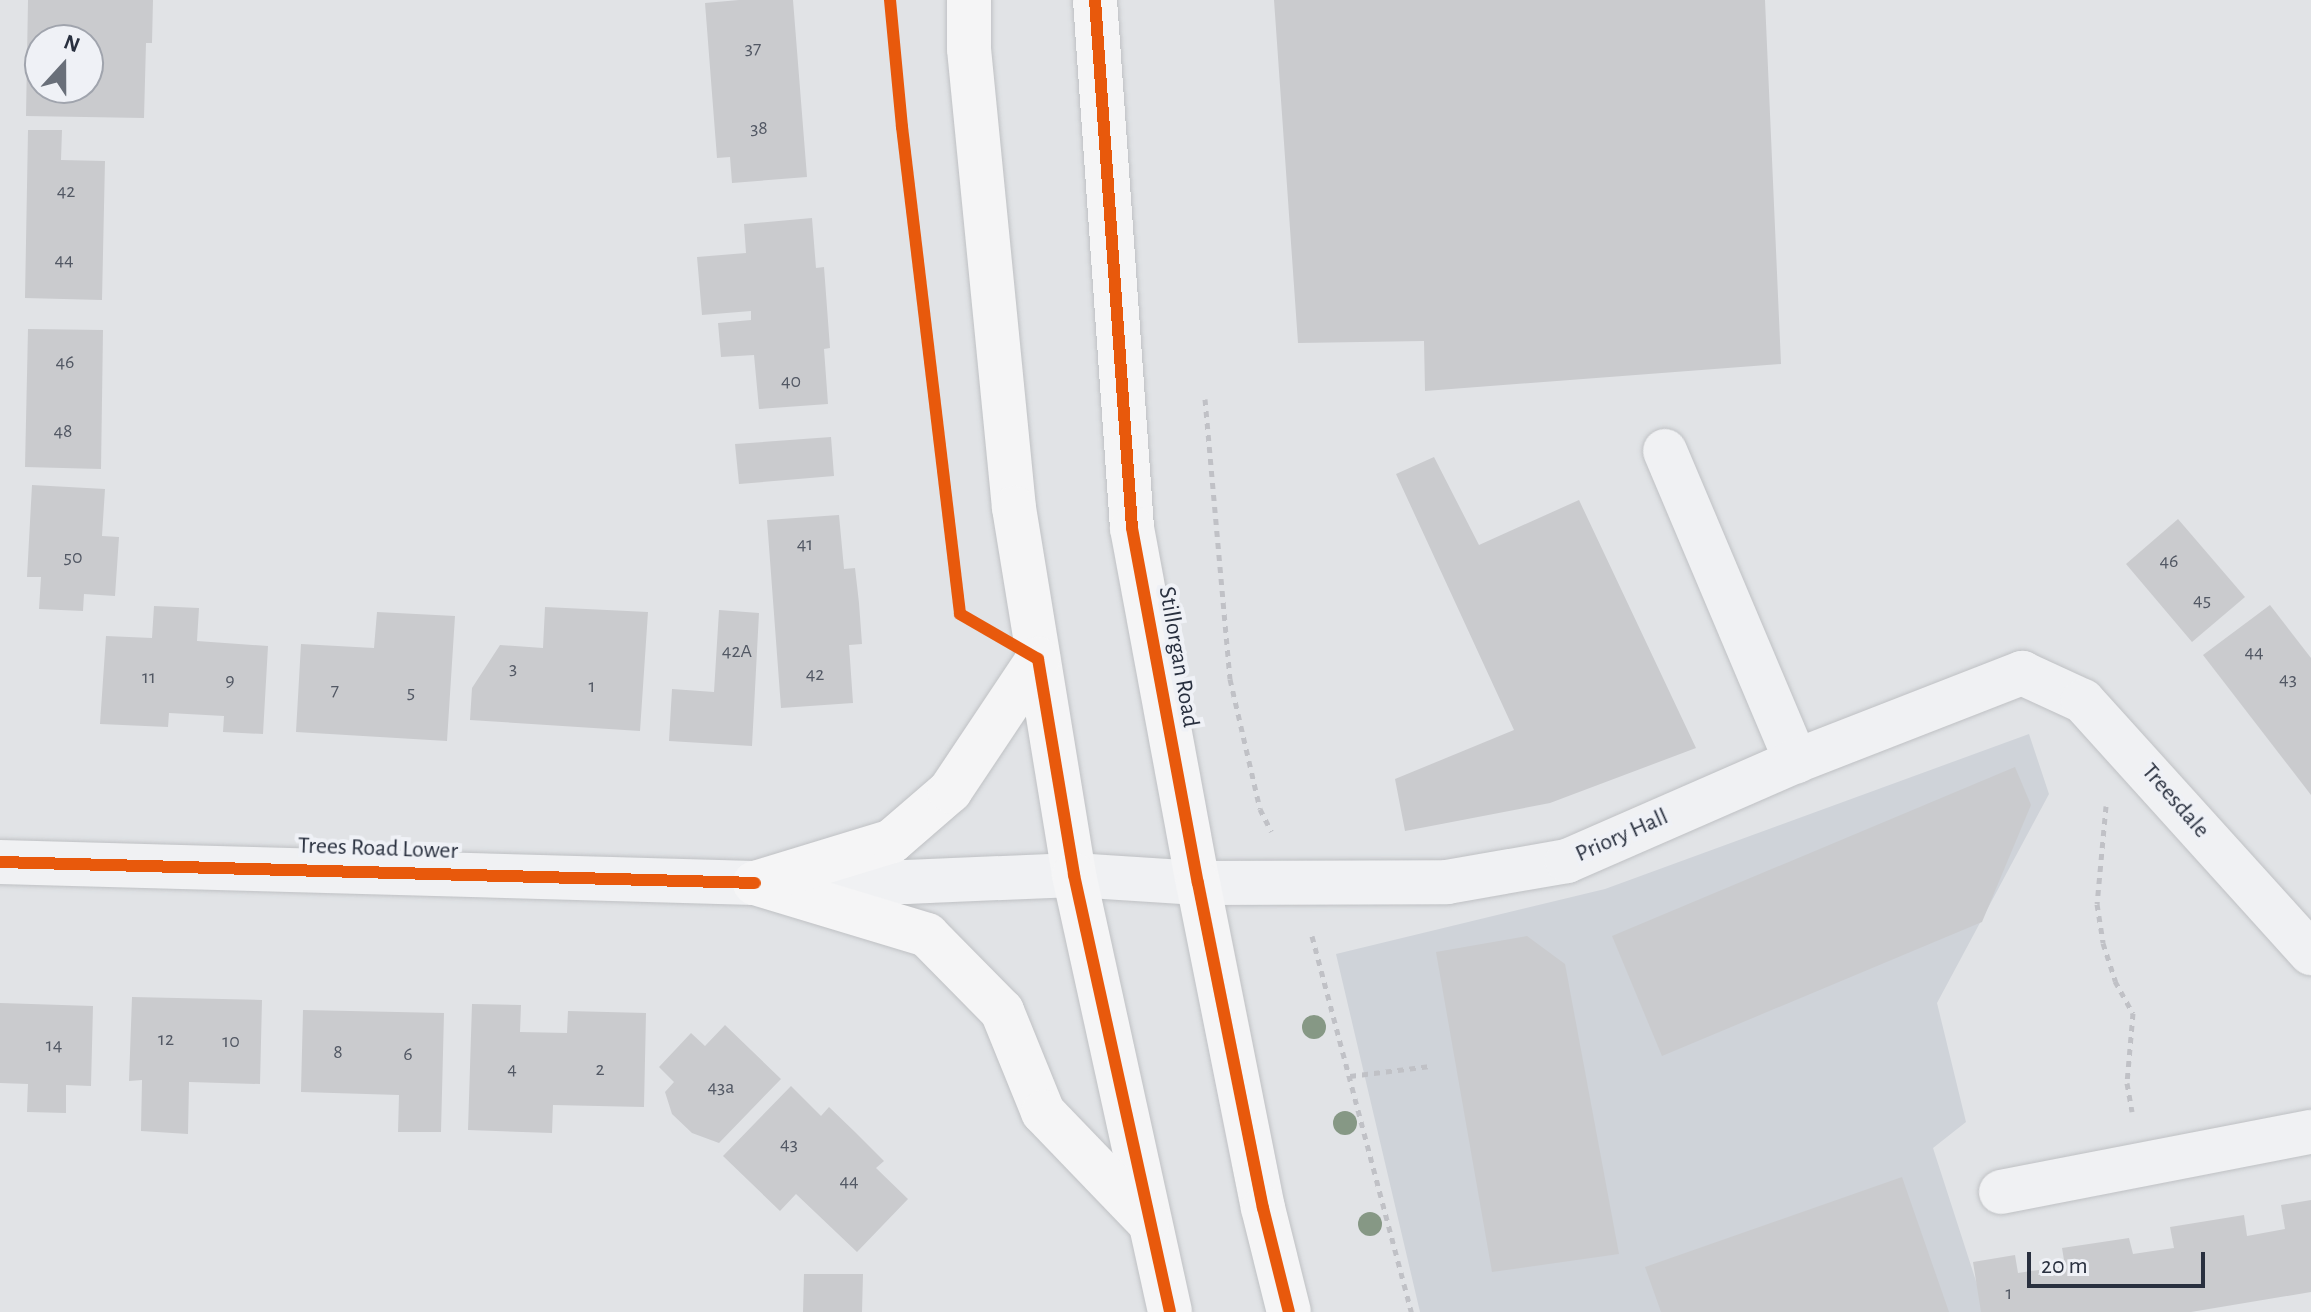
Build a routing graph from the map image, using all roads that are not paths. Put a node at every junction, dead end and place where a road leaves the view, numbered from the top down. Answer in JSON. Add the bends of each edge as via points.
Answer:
{"nodes":[{"id":1,"x":969,"y":0,"type":"edge"},
{"id":2,"x":1095,"y":0,"type":"edge"},
{"id":3,"x":1665,"y":451,"type":"dead end"},
{"id":4,"x":1038,"y":659,"type":"junction"},
{"id":5,"x":2022,"y":673,"type":"joint"},
{"id":6,"x":1796,"y":761,"type":"junction"},
{"id":7,"x":0,"y":862,"type":"edge"},
{"id":8,"x":1074,"y":875,"type":"junction"},
{"id":9,"x":755,"y":883,"type":"junction"},
{"id":10,"x":1198,"y":883,"type":"junction"},
{"id":11,"x":2311,"y":953,"type":"edge"},
{"id":12,"x":2311,"y":1132,"type":"edge"},
{"id":13,"x":2001,"y":1192,"type":"dead end"},
{"id":14,"x":1148,"y":1221,"type":"junction"},
{"id":15,"x":1170,"y":1312,"type":"edge"},
{"id":16,"x":1289,"y":1312,"type":"edge"}],
"edges":[{"from":1,"to":4,"type":"highway","via":[[969,49],[1014,508]]},
{"from":2,"to":10,"type":"highway","name":"Stillorgan Road","via":[[1132,528]]},
{"from":3,"to":6,"type":"street"},
{"from":4,"to":8,"type":"highway"},
{"from":4,"to":9,"type":"highway","via":[[950,791],[892,841]]},
{"from":5,"to":6,"type":"street","name":"Priory Hall"},
{"from":5,"to":11,"type":"street","name":"Treesdale","via":[[2083,701]]},
{"from":6,"to":10,"type":"street","name":"Priory Hall","via":[[1567,861],[1447,882]]},
{"from":7,"to":9,"type":"street","name":"Trees Road Lower"},
{"from":8,"to":9,"type":"street","name":"Trees Road Lower"},
{"from":8,"to":10,"type":"street","name":"Trees Road Lower"},
{"from":8,"to":14,"type":"highway"},
{"from":9,"to":14,"type":"highway","via":[[927,935],[1002,1011],[1043,1112]]},
{"from":10,"to":16,"type":"highway","name":"Stillorgan Road"},
{"from":12,"to":13,"type":"street"},
{"from":14,"to":15,"type":"highway"}]}
